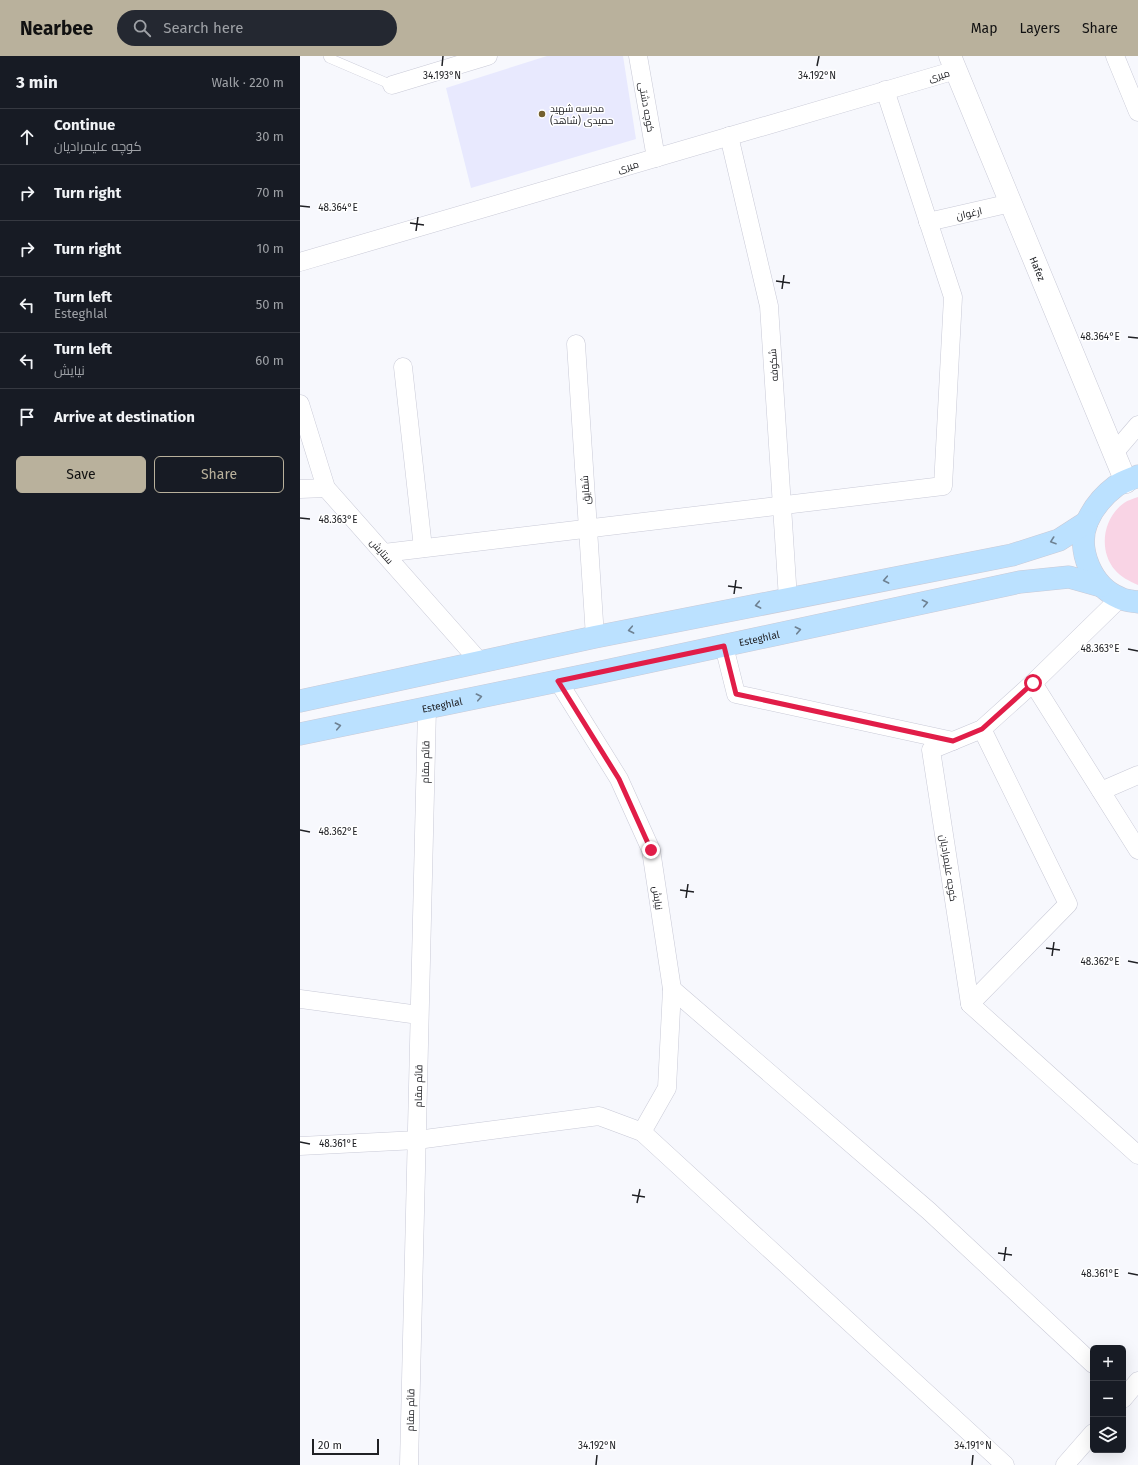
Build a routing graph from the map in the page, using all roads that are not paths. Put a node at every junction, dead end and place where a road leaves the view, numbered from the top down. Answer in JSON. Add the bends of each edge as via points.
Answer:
{"nodes":[{"id":1,"x":328,"y":56,"type":"edge"},
{"id":2,"x":488,"y":56,"type":"edge"},
{"id":3,"x":638,"y":56,"type":"edge"},
{"id":4,"x":1115,"y":56,"type":"edge"},
{"id":5,"x":953,"y":63,"type":"edge"},
{"id":6,"x":392,"y":85,"type":"joint"},
{"id":7,"x":885,"y":90,"type":"junction"},
{"id":8,"x":1138,"y":112,"type":"edge"},
{"id":9,"x":728,"y":136,"type":"junction"},
{"id":10,"x":656,"y":158,"type":"junction"},
{"id":11,"x":1011,"y":203,"type":"junction"},
{"id":12,"x":928,"y":222,"type":"junction"},
{"id":13,"x":300,"y":262,"type":"edge"},
{"id":14,"x":576,"y":344,"type":"dead end"},
{"id":15,"x":403,"y":367,"type":"dead end"},
{"id":16,"x":300,"y":404,"type":"edge"},
{"id":17,"x":1138,"y":425,"type":"edge"},
{"id":18,"x":1114,"y":453,"type":"junction"},
{"id":19,"x":1132,"y":479,"type":"edge"},
{"id":20,"x":326,"y":488,"type":"junction"},
{"id":21,"x":300,"y":489,"type":"edge"},
{"id":22,"x":782,"y":505,"type":"junction"},
{"id":23,"x":1087,"y":522,"type":"junction"},
{"id":24,"x":588,"y":528,"type":"junction"},
{"id":25,"x":423,"y":548,"type":"junction"},
{"id":26,"x":384,"y":553,"type":"junction"},
{"id":27,"x":1101,"y":586,"type":"junction"},
{"id":28,"x":788,"y":599,"type":"junction"},
{"id":29,"x":1129,"y":600,"type":"edge"},
{"id":30,"x":595,"y":637,"type":"junction"},
{"id":31,"x":724,"y":646,"type":"junction"},
{"id":32,"x":480,"y":662,"type":"junction"},
{"id":33,"x":558,"y":681,"type":"junction"},
{"id":34,"x":1033,"y":683,"type":"junction"},
{"id":35,"x":300,"y":701,"type":"edge"},
{"id":36,"x":427,"y":708,"type":"junction"},
{"id":37,"x":982,"y":729,"type":"junction"},
{"id":38,"x":300,"y":734,"type":"edge"},
{"id":39,"x":953,"y":741,"type":"junction"},
{"id":40,"x":1138,"y":775,"type":"edge"},
{"id":41,"x":1101,"y":791,"type":"junction"},
{"id":42,"x":1138,"y":850,"type":"edge"},
{"id":43,"x":672,"y":989,"type":"junction"},
{"id":44,"x":300,"y":999,"type":"edge"},
{"id":45,"x":970,"y":1004,"type":"junction"},
{"id":46,"x":420,"y":1015,"type":"junction"},
{"id":47,"x":642,"y":1132,"type":"junction"},
{"id":48,"x":417,"y":1140,"type":"junction"},
{"id":49,"x":300,"y":1146,"type":"edge"},
{"id":50,"x":1138,"y":1155,"type":"edge"},
{"id":51,"x":1090,"y":1361,"type":"edge"},
{"id":52,"x":1138,"y":1381,"type":"edge"},
{"id":53,"x":1126,"y":1393,"type":"edge"},
{"id":54,"x":1090,"y":1436,"type":"edge"},
{"id":55,"x":409,"y":1465,"type":"edge"},
{"id":56,"x":1005,"y":1465,"type":"edge"},
{"id":57,"x":1065,"y":1465,"type":"edge"}],
"edges":[{"from":1,"to":6,"type":"lane"},
{"from":2,"to":6,"type":"street"},
{"from":3,"to":10,"type":"street","name":"کوچه دشتی"},
{"from":4,"to":8,"type":"street"},
{"from":5,"to":7,"type":"street","name":"میری"},
{"from":5,"to":11,"type":"street","name":"Hafez"},
{"from":7,"to":9,"type":"street","name":"میری"},
{"from":7,"to":12,"type":"street"},
{"from":9,"to":10,"type":"street","name":"میری"},
{"from":9,"to":22,"type":"street","name":"شکوفه","via":[[769,306]]},
{"from":10,"to":13,"type":"street","name":"میری"},
{"from":11,"to":12,"type":"street","name":"ارغوان"},
{"from":11,"to":18,"type":"street","name":"Hafez"},
{"from":12,"to":22,"type":"street","via":[[953,297],[942,486]]},
{"from":14,"to":24,"type":"street","name":"شقایق"},
{"from":15,"to":25,"type":"street"},
{"from":16,"to":20,"type":"street","name":"ستایش"},
{"from":17,"to":18,"type":"street"},
{"from":18,"to":19,"type":"street","name":"Hafez"},
{"from":19,"to":23,"type":"main road","via":[[1117,485],[1099,502]]},
{"from":20,"to":21,"type":"street"},
{"from":20,"to":26,"type":"street","name":"ستایش"},
{"from":22,"to":24,"type":"street"},
{"from":22,"to":28,"type":"street","name":"شکوفه"},
{"from":23,"to":27,"type":"main road","via":[[1083,545],[1086,559]]},
{"from":23,"to":28,"type":"main road","one_way":true,"via":[[1059,540],[1012,555]]},
{"from":24,"to":25,"type":"street"},
{"from":24,"to":30,"type":"street","name":"شقایق"},
{"from":25,"to":26,"type":"street"},
{"from":26,"to":32,"type":"street","name":"ستایش"},
{"from":27,"to":29,"type":"main road"},
{"from":31,"to":27,"type":"main road","name":"Esteghlal","one_way":true,"via":[[1020,582],[1069,577]]},
{"from":28,"to":30,"type":"main road","one_way":true},
{"from":29,"to":34,"type":"street","name":"کوچه علیمرادیان"},
{"from":30,"to":32,"type":"main road"},
{"from":31,"to":33,"type":"main road","name":"Esteghlal"},
{"from":31,"to":39,"type":"street","via":[[736,694]]},
{"from":32,"to":35,"type":"main road"},
{"from":36,"to":33,"type":"main road","name":"Esteghlal","one_way":true},
{"from":33,"to":43,"type":"street","name":"نیایش","via":[[619,779],[651,850]]},
{"from":34,"to":37,"type":"street","name":"کوچه علیمرادیان"},
{"from":34,"to":41,"type":"street"},
{"from":38,"to":36,"type":"main road","name":"Esteghlal","one_way":true},
{"from":36,"to":46,"type":"street","name":"قائم مقام"},
{"from":37,"to":39,"type":"street","name":"کوچه علیمرادیان"},
{"from":37,"to":45,"type":"street","via":[[1068,904]]},
{"from":39,"to":45,"type":"street","name":"کوچه علیمرادیان","via":[[932,750]]},
{"from":40,"to":41,"type":"street"},
{"from":41,"to":42,"type":"street"},
{"from":43,"to":47,"type":"street","name":"نیایش","via":[[667,1088]]},
{"from":43,"to":51,"type":"street","via":[[929,1211]]},
{"from":44,"to":46,"type":"street"},
{"from":45,"to":50,"type":"street"},
{"from":46,"to":48,"type":"street","name":"قائم مقام"},
{"from":47,"to":48,"type":"street","via":[[599,1116]]},
{"from":47,"to":56,"type":"street"},
{"from":48,"to":49,"type":"street"},
{"from":48,"to":55,"type":"street","name":"قائم مقام"},
{"from":52,"to":53,"type":"street"},
{"from":54,"to":57,"type":"street"}]}
